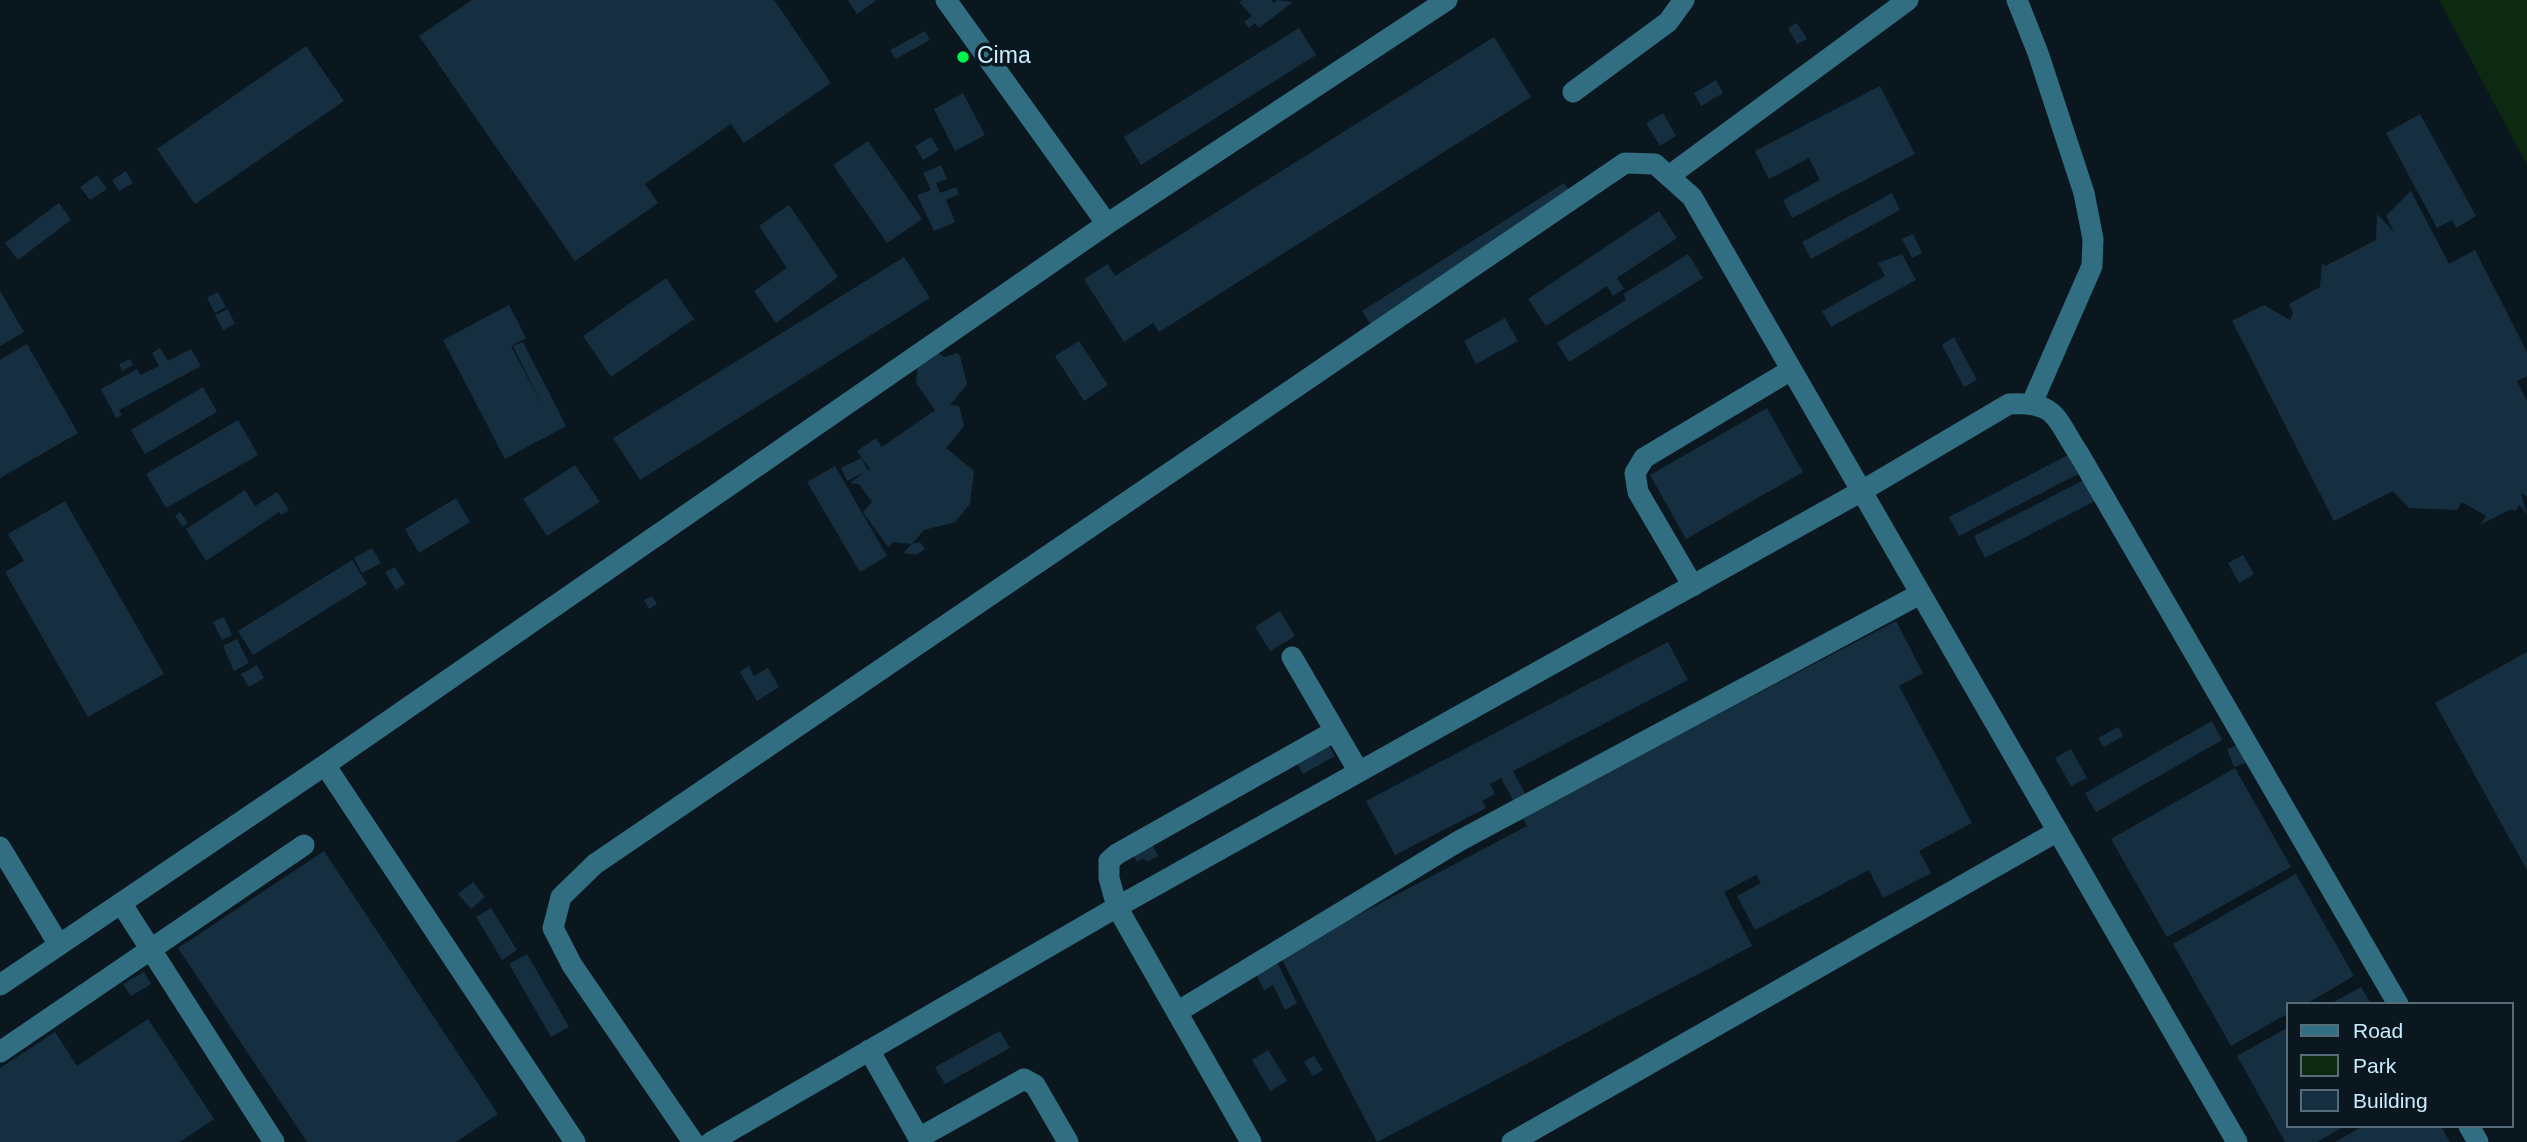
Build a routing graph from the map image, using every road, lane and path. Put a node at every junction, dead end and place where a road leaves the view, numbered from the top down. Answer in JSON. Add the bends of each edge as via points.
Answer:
{"nodes":[{"id":1,"x":946,"y":0,"type":"edge"},
{"id":2,"x":1447,"y":0,"type":"edge"},
{"id":3,"x":1684,"y":0,"type":"edge"},
{"id":4,"x":1908,"y":0,"type":"edge"},
{"id":5,"x":2017,"y":0,"type":"edge"},
{"id":6,"x":1573,"y":92,"type":"dead end"},
{"id":7,"x":1669,"y":176,"type":"junction"},
{"id":8,"x":1107,"y":224,"type":"junction"},
{"id":9,"x":1791,"y":370,"type":"junction"},
{"id":10,"x":2032,"y":402,"type":"junction"},
{"id":11,"x":1860,"y":492,"type":"junction"},
{"id":12,"x":1692,"y":586,"type":"junction"},
{"id":13,"x":1920,"y":594,"type":"junction"},
{"id":14,"x":1292,"y":657,"type":"dead end"},
{"id":15,"x":1335,"y":731,"type":"junction"},
{"id":16,"x":325,"y":765,"type":"junction"},
{"id":17,"x":1359,"y":772,"type":"junction"},
{"id":18,"x":2058,"y":831,"type":"junction"},
{"id":19,"x":304,"y":845,"type":"dead end"},
{"id":20,"x":0,"y":847,"type":"edge"},
{"id":21,"x":121,"y":903,"type":"junction"},
{"id":22,"x":1117,"y":907,"type":"junction"},
{"id":23,"x":59,"y":945,"type":"junction"},
{"id":24,"x":152,"y":952,"type":"junction"},
{"id":25,"x":0,"y":985,"type":"edge"},
{"id":26,"x":2397,"y":1002,"type":"edge"},
{"id":27,"x":1177,"y":1012,"type":"junction"},
{"id":28,"x":869,"y":1050,"type":"junction"},
{"id":29,"x":0,"y":1052,"type":"edge"},
{"id":30,"x":920,"y":1140,"type":"edge"},
{"id":31,"x":274,"y":1142,"type":"edge"},
{"id":32,"x":575,"y":1142,"type":"edge"},
{"id":33,"x":694,"y":1142,"type":"edge"},
{"id":34,"x":711,"y":1142,"type":"edge"},
{"id":35,"x":1068,"y":1142,"type":"edge"},
{"id":36,"x":1251,"y":1142,"type":"edge"},
{"id":37,"x":1513,"y":1142,"type":"edge"},
{"id":38,"x":2237,"y":1142,"type":"edge"}],
"edges":[{"from":1,"to":8,"type":"street"},
{"from":2,"to":8,"type":"street"},
{"from":3,"to":6,"type":"street","via":[[1668,22]]},
{"from":4,"to":7,"type":"street"},
{"from":5,"to":10,"type":"street","via":[[2084,193],[2093,239],[2092,266]]},
{"from":7,"to":9,"type":"street","via":[[1692,197]]},
{"from":7,"to":33,"type":"street","via":[[1655,164],[1625,163],[595,864],[561,897],[553,928],[572,965]]},
{"from":8,"to":16,"type":"street"},
{"from":9,"to":11,"type":"street"},
{"from":9,"to":12,"type":"street","via":[[1644,458],[1635,473],[1638,492]]},
{"from":10,"to":11,"type":"street","via":[[2009,404]]},
{"from":10,"to":26,"type":"street","via":[[2048,408],[2079,454]]},
{"from":11,"to":12,"type":"street"},
{"from":11,"to":13,"type":"street"},
{"from":12,"to":17,"type":"street"},
{"from":13,"to":18,"type":"street"},
{"from":13,"to":27,"type":"street","via":[[1459,841]]},
{"from":14,"to":15,"type":"street"},
{"from":15,"to":17,"type":"street"},
{"from":15,"to":22,"type":"street","via":[[1117,854],[1109,861]]},
{"from":16,"to":21,"type":"street"},
{"from":16,"to":32,"type":"street"},
{"from":17,"to":22,"type":"street"},
{"from":18,"to":37,"type":"street"},
{"from":18,"to":38,"type":"street"},
{"from":19,"to":24,"type":"street"},
{"from":20,"to":23,"type":"street"},
{"from":21,"to":23,"type":"street"},
{"from":21,"to":24,"type":"street"},
{"from":22,"to":27,"type":"street"},
{"from":22,"to":28,"type":"street"},
{"from":23,"to":25,"type":"street"},
{"from":24,"to":29,"type":"street"},
{"from":24,"to":31,"type":"street"},
{"from":27,"to":36,"type":"street"},
{"from":28,"to":30,"type":"street"},
{"from":28,"to":34,"type":"street"},
{"from":30,"to":35,"type":"street","via":[[1024,1079],[1035,1085]]}]}
